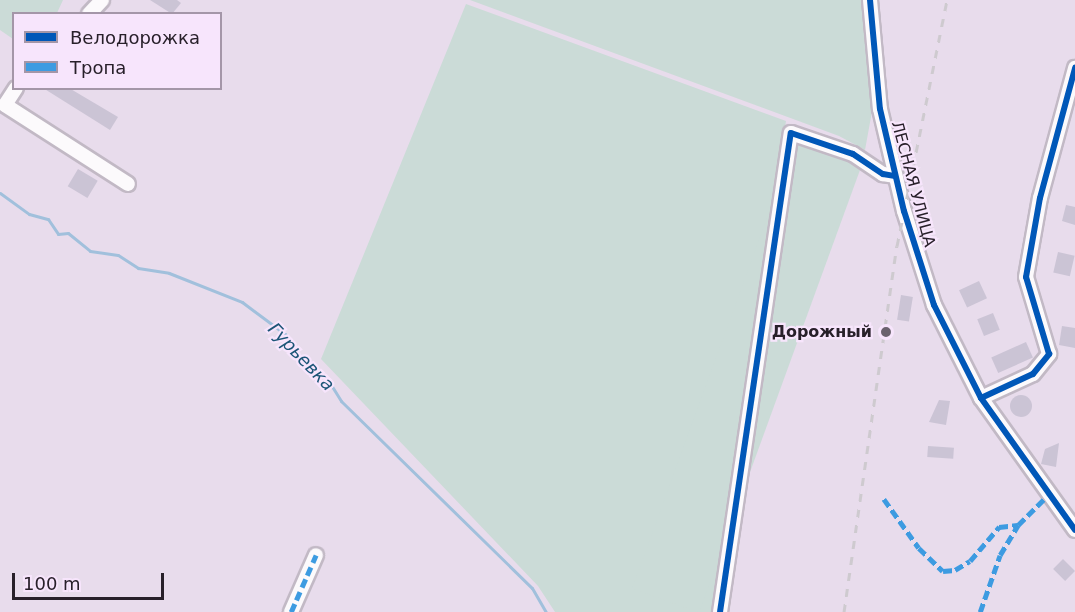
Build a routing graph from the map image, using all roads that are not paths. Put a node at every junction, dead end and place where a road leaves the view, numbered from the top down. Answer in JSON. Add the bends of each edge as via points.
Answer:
{"nodes":[{"id":1,"x":102,"y":0,"type":"edge"},
{"id":2,"x":870,"y":0,"type":"edge"},
{"id":3,"x":91,"y":12,"type":"edge"},
{"id":4,"x":1075,"y":68,"type":"edge"},
{"id":5,"x":11,"y":93,"type":"edge"},
{"id":6,"x":894,"y":176,"type":"junction"},
{"id":7,"x":128,"y":184,"type":"dead end"},
{"id":8,"x":981,"y":398,"type":"junction"},
{"id":9,"x":1075,"y":530,"type":"edge"},
{"id":10,"x":316,"y":555,"type":"dead end"},
{"id":11,"x":291,"y":612,"type":"edge"},
{"id":12,"x":720,"y":612,"type":"edge"}],
"edges":[{"from":1,"to":3,"type":"street"},
{"from":2,"to":6,"type":"street","name":"ЛЕСНАЯ УЛИЦА","via":[[880,109]]},
{"from":4,"to":8,"type":"street","via":[[1040,198],[1026,278],[1049,354],[1033,374]]},
{"from":5,"to":7,"type":"street","via":[[5,105]]},
{"from":6,"to":8,"type":"street","name":"ЛЕСНАЯ УЛИЦА","via":[[934,305]]},
{"from":6,"to":12,"type":"street","via":[[883,174],[854,154],[791,133]]},
{"from":8,"to":9,"type":"street","name":"ЛЕСНАЯ УЛИЦА"},
{"from":10,"to":11,"type":"street"}]}
